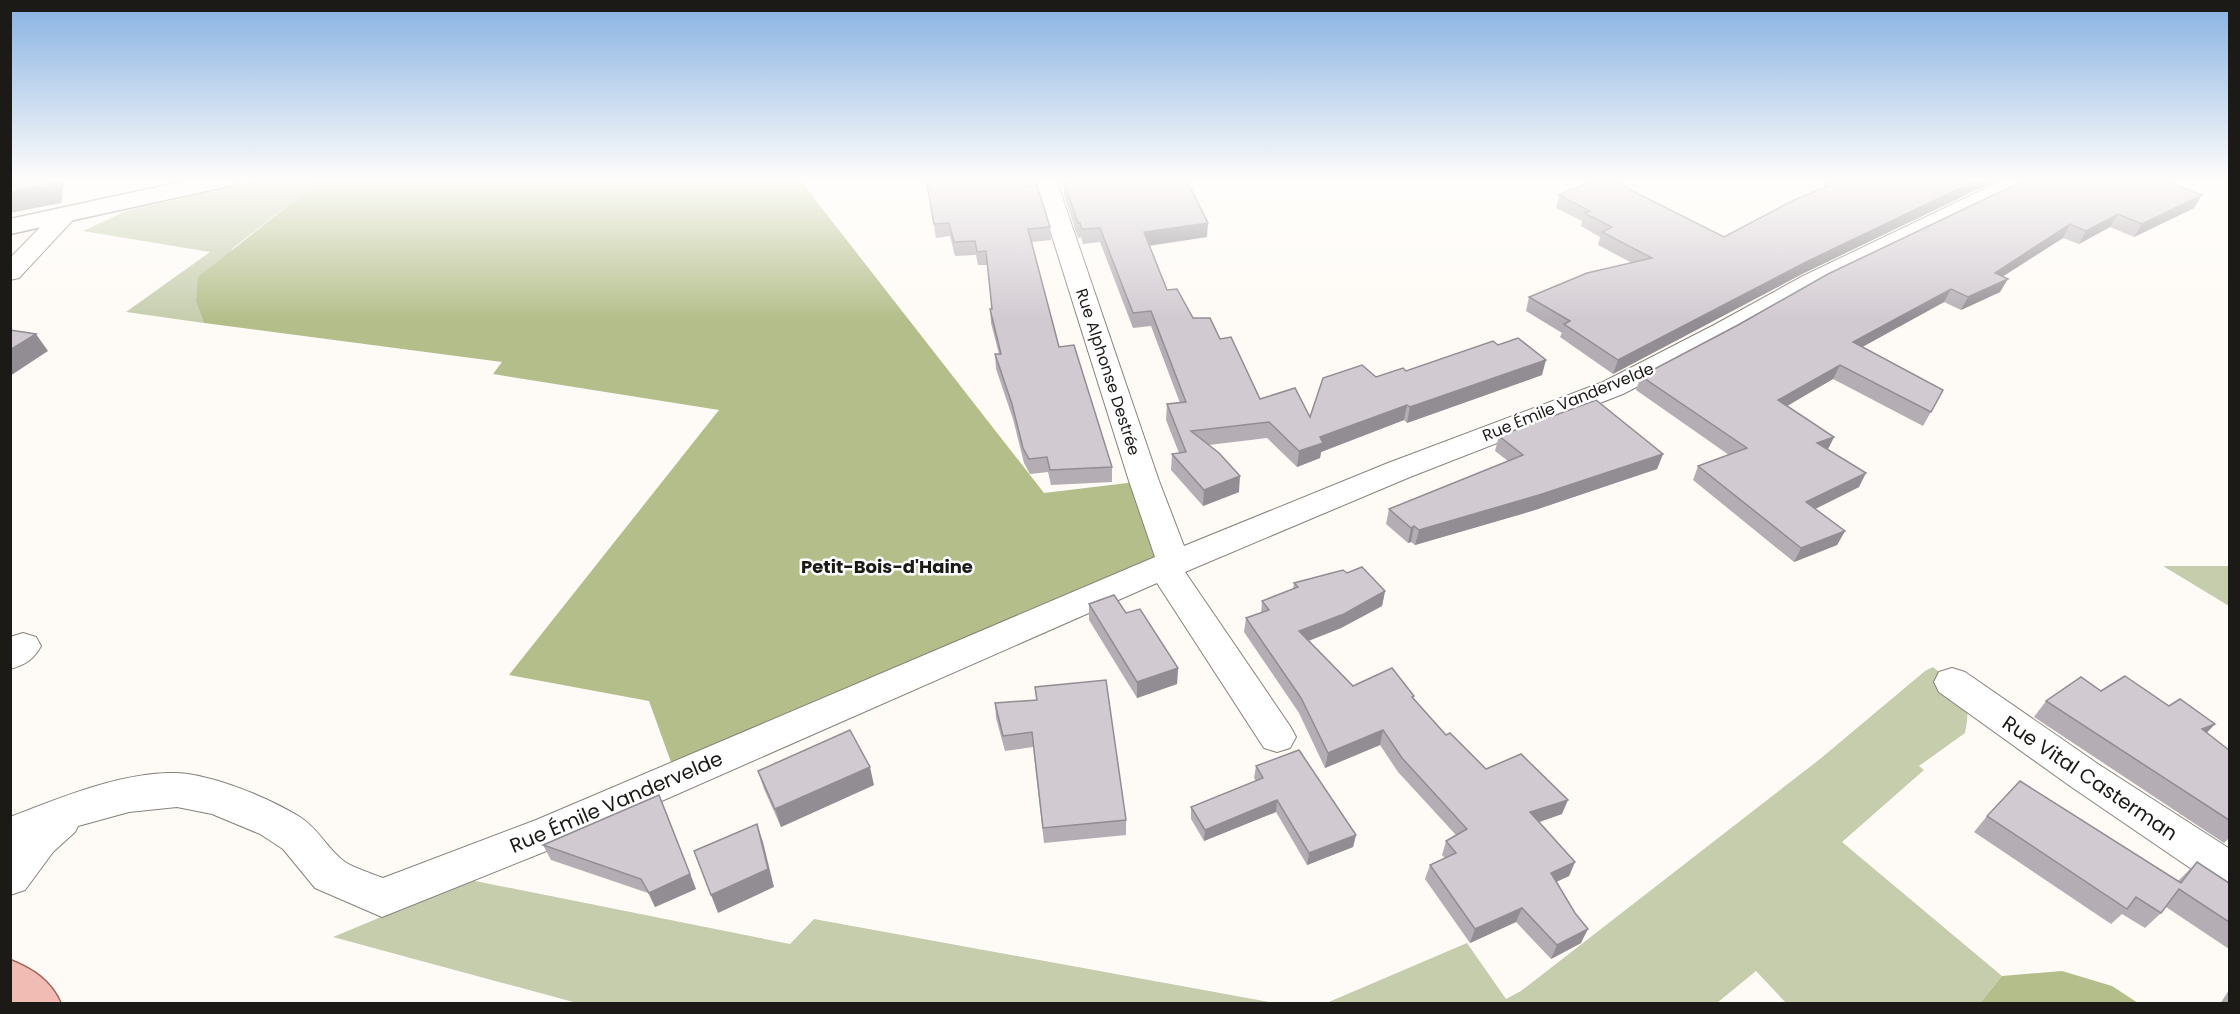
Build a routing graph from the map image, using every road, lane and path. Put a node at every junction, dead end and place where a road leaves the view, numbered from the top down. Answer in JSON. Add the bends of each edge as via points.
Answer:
{"nodes":[{"id":1,"x":54,"y":226,"type":"edge"},
{"id":2,"x":1060,"y":226,"type":"edge"},
{"id":3,"x":1927,"y":226,"type":"edge"},
{"id":4,"x":10,"y":273,"type":"edge"},
{"id":5,"x":1169,"y":565,"type":"junction"},
{"id":6,"x":1952,"y":682,"type":"dead end"},
{"id":7,"x":1278,"y":737,"type":"dead end"},
{"id":8,"x":73,"y":810,"type":"junction"},
{"id":9,"x":10,"y":835,"type":"edge"},
{"id":10,"x":2229,"y":872,"type":"edge"},
{"id":11,"x":10,"y":877,"type":"edge"},
{"id":12,"x":10,"y":982,"type":"edge"},
{"id":13,"x":38,"y":1004,"type":"edge"}],
"edges":[{"from":1,"to":4,"type":"street"},
{"from":2,"to":5,"type":"street","name":"Rue Alphonse Destrée"},
{"from":3,"to":5,"type":"street","name":"Rue Émile Vandervelde","via":[[1812,281],[1612,388]]},
{"from":5,"to":7,"type":"street"},
{"from":5,"to":8,"type":"street","name":"Rue Émile Vandervelde","via":[[550,832],[382,898],[330,875],[297,837],[274,822],[217,798],[177,790],[129,795]]},
{"from":6,"to":10,"type":"street","name":"Rue Vital Casterman"},
{"from":8,"to":9,"type":"street","name":"Rue Émile Vandervelde"},
{"from":8,"to":11,"type":"street","name":"Rue Émile Vandervelde","via":[[39,839]]},
{"from":12,"to":13,"type":"main road"}]}
